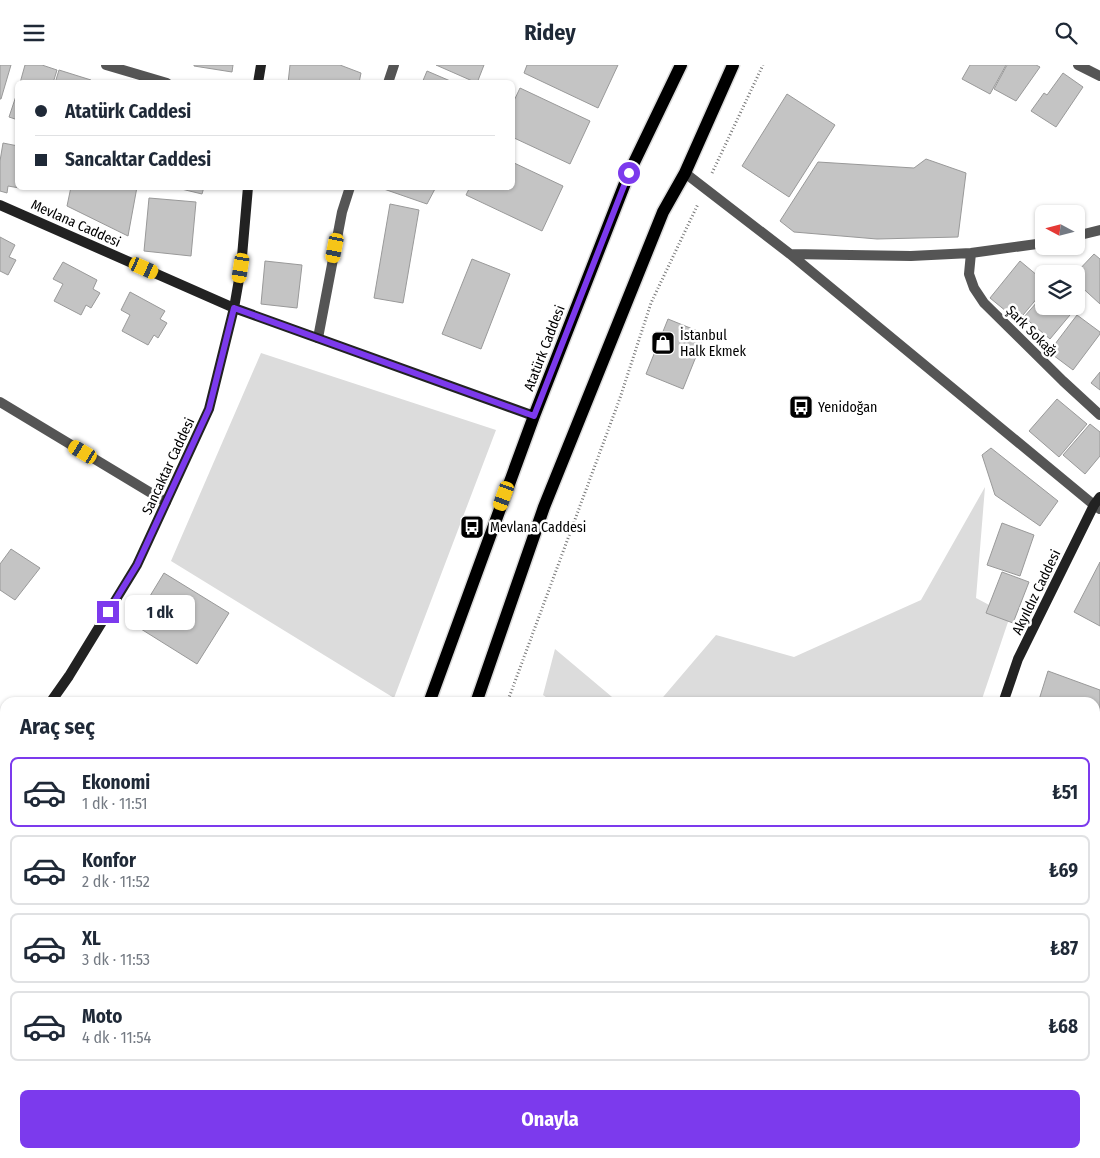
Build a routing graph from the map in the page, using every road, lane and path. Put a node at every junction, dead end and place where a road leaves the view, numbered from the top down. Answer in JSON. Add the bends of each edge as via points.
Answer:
{"nodes":[{"id":1,"x":106,"y":65,"type":"edge"},
{"id":2,"x":261,"y":65,"type":"edge"},
{"id":3,"x":394,"y":65,"type":"edge"},
{"id":4,"x":680,"y":65,"type":"edge"},
{"id":5,"x":733,"y":65,"type":"edge"},
{"id":6,"x":763,"y":65,"type":"edge"},
{"id":7,"x":1078,"y":65,"type":"edge"},
{"id":8,"x":1100,"y":76,"type":"edge"},
{"id":9,"x":157,"y":80,"type":"edge"},
{"id":10,"x":258,"y":80,"type":"edge"},
{"id":11,"x":389,"y":80,"type":"edge"},
{"id":12,"x":685,"y":173,"type":"junction"},
{"id":13,"x":705,"y":187,"type":"junction"},
{"id":14,"x":248,"y":190,"type":"edge"},
{"id":15,"x":349,"y":190,"type":"edge"},
{"id":16,"x":0,"y":205,"type":"edge"},
{"id":17,"x":1100,"y":230,"type":"edge"},
{"id":18,"x":1085,"y":234,"type":"edge"},
{"id":19,"x":1035,"y":244,"type":"edge"},
{"id":20,"x":971,"y":253,"type":"junction"},
{"id":21,"x":790,"y":254,"type":"junction"},
{"id":22,"x":234,"y":308,"type":"junction"},
{"id":23,"x":318,"y":338,"type":"junction"},
{"id":24,"x":0,"y":402,"type":"edge"},
{"id":25,"x":1100,"y":415,"type":"edge"},
{"id":26,"x":534,"y":416,"type":"junction"},
{"id":27,"x":166,"y":502,"type":"junction"},
{"id":28,"x":1098,"y":504,"type":"edge"},
{"id":29,"x":54,"y":697,"type":"edge"},
{"id":30,"x":430,"y":697,"type":"edge"},
{"id":31,"x":478,"y":697,"type":"edge"},
{"id":32,"x":509,"y":697,"type":"edge"},
{"id":33,"x":1005,"y":697,"type":"edge"}],
"edges":[{"from":1,"to":9,"type":"street"},
{"from":2,"to":10,"type":"street"},
{"from":3,"to":11,"type":"street"},
{"from":4,"to":26,"type":"main road","name":"Atatürk Caddesi","via":[[629,173]]},
{"from":5,"to":12,"type":"main road"},
{"from":6,"to":13,"type":"path"},
{"from":7,"to":8,"type":"street"},
{"from":12,"to":13,"type":"street"},
{"from":12,"to":31,"type":"main road","via":[[664,212],[544,507]]},
{"from":13,"to":21,"type":"street"},
{"from":13,"to":32,"type":"path","via":[[651,303],[620,397]]},
{"from":14,"to":22,"type":"street","name":"Sancaktar Caddesi"},
{"from":15,"to":23,"type":"street","via":[[342,211]]},
{"from":16,"to":22,"type":"street","name":"Mevlana Caddesi"},
{"from":17,"to":18,"type":"street"},
{"from":19,"to":20,"type":"street"},
{"from":20,"to":21,"type":"street","via":[[911,256]]},
{"from":20,"to":25,"type":"street","name":"Şark Sokağı","via":[[969,274],[984,303]]},
{"from":21,"to":28,"type":"street"},
{"from":22,"to":23,"type":"street","name":"Mevlana Caddesi"},
{"from":22,"to":27,"type":"street","name":"Sancaktar Caddesi","via":[[209,409]]},
{"from":23,"to":26,"type":"street","name":"Mevlana Caddesi"},
{"from":24,"to":27,"type":"street"},
{"from":26,"to":30,"type":"main road","name":"Atatürk Caddesi"},
{"from":27,"to":29,"type":"street","name":"Sancaktar Caddesi","via":[[137,565]]},
{"from":28,"to":33,"type":"street","name":"Akyıldız Caddesi","via":[[1018,659]]}]}
